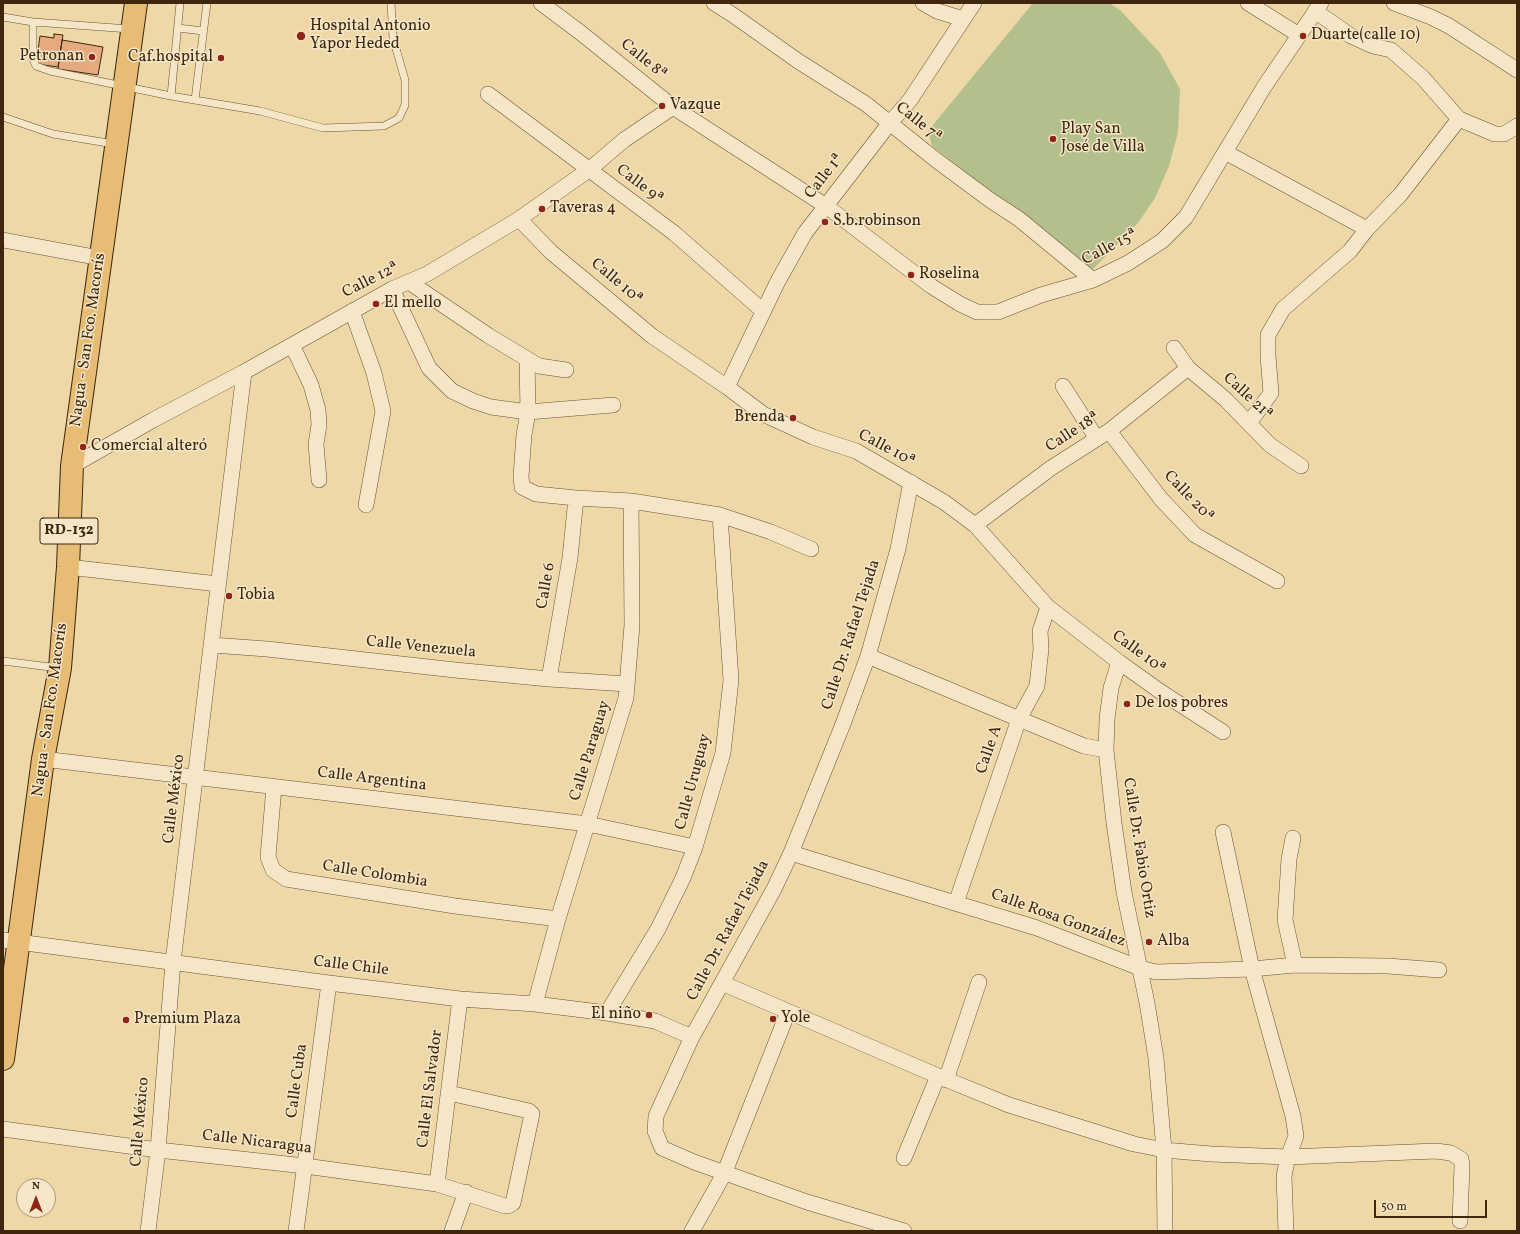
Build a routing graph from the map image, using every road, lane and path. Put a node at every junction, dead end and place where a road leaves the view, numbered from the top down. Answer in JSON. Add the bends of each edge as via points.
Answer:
{"nodes":[{"id":1,"x":136,"y":3,"type":"edge"},
{"id":2,"x":180,"y":3,"type":"edge"},
{"id":3,"x":207,"y":3,"type":"edge"},
{"id":4,"x":391,"y":3,"type":"edge"},
{"id":5,"x":541,"y":3,"type":"edge"},
{"id":6,"x":923,"y":3,"type":"edge"},
{"id":7,"x":974,"y":3,"type":"edge"},
{"id":8,"x":1248,"y":3,"type":"edge"},
{"id":9,"x":1394,"y":3,"type":"edge"},
{"id":10,"x":716,"y":4,"type":"edge"},
{"id":11,"x":1318,"y":7,"type":"edge"},
{"id":12,"x":3,"y":17,"type":"edge"},
{"id":13,"x":963,"y":19,"type":"junction"},
{"id":14,"x":33,"y":22,"type":"junction"},
{"id":15,"x":178,"y":28,"type":"junction"},
{"id":16,"x":132,"y":29,"type":"junction"},
{"id":17,"x":203,"y":31,"type":"junction"},
{"id":18,"x":1299,"y":35,"type":"junction"},
{"id":19,"x":1517,"y":70,"type":"edge"},
{"id":20,"x":124,"y":86,"type":"junction"},
{"id":21,"x":488,"y":94,"type":"dead end"},
{"id":22,"x":171,"y":96,"type":"junction"},
{"id":23,"x":195,"y":100,"type":"junction"},
{"id":24,"x":673,"y":107,"type":"junction"},
{"id":25,"x":3,"y":118,"type":"edge"},
{"id":26,"x":1459,"y":119,"type":"junction"},
{"id":27,"x":889,"y":124,"type":"junction"},
{"id":28,"x":1517,"y":126,"type":"edge"},
{"id":29,"x":116,"y":144,"type":"junction"},
{"id":30,"x":1226,"y":152,"type":"junction"},
{"id":31,"x":590,"y":169,"type":"junction"},
{"id":32,"x":826,"y":206,"type":"junction"},
{"id":33,"x":519,"y":219,"type":"junction"},
{"id":34,"x":1367,"y":229,"type":"junction"},
{"id":35,"x":3,"y":240,"type":"edge"},
{"id":36,"x":100,"y":258,"type":"junction"},
{"id":37,"x":1093,"y":280,"type":"junction"},
{"id":38,"x":409,"y":282,"type":"junction"},
{"id":39,"x":392,"y":289,"type":"junction"},
{"id":40,"x":352,"y":311,"type":"junction"},
{"id":41,"x":764,"y":311,"type":"junction"},
{"id":42,"x":292,"y":345,"type":"junction"},
{"id":43,"x":1174,"y":348,"type":"dead end"},
{"id":44,"x":527,"y":359,"type":"junction"},
{"id":45,"x":1188,"y":368,"type":"junction"},
{"id":46,"x":566,"y":370,"type":"dead end"},
{"id":47,"x":244,"y":372,"type":"junction"},
{"id":48,"x":1063,"y":386,"type":"dead end"},
{"id":49,"x":726,"y":387,"type":"junction"},
{"id":50,"x":613,"y":405,"type":"dead end"},
{"id":51,"x":528,"y":412,"type":"junction"},
{"id":52,"x":1249,"y":423,"type":"junction"},
{"id":53,"x":1103,"y":435,"type":"junction"},
{"id":54,"x":72,"y":466,"type":"junction"},
{"id":55,"x":1300,"y":466,"type":"dead end"},
{"id":56,"x":319,"y":480,"type":"dead end"},
{"id":57,"x":911,"y":482,"type":"junction"},
{"id":58,"x":576,"y":498,"type":"junction"},
{"id":59,"x":631,"y":501,"type":"junction"},
{"id":60,"x":366,"y":505,"type":"dead end"},
{"id":61,"x":720,"y":514,"type":"junction"},
{"id":62,"x":975,"y":525,"type":"junction"},
{"id":63,"x":811,"y":549,"type":"dead end"},
{"id":64,"x":68,"y":567,"type":"junction"},
{"id":65,"x":1277,"y":581,"type":"dead end"},
{"id":66,"x":218,"y":584,"type":"junction"},
{"id":67,"x":1048,"y":607,"type":"junction"},
{"id":68,"x":212,"y":645,"type":"junction"},
{"id":69,"x":868,"y":656,"type":"junction"},
{"id":70,"x":3,"y":661,"type":"edge"},
{"id":71,"x":1119,"y":662,"type":"junction"},
{"id":72,"x":60,"y":668,"type":"junction"},
{"id":73,"x":549,"y":679,"type":"junction"},
{"id":74,"x":628,"y":684,"type":"junction"},
{"id":75,"x":1020,"y":719,"type":"junction"},
{"id":76,"x":1223,"y":732,"type":"dead end"},
{"id":77,"x":1106,"y":750,"type":"junction"},
{"id":78,"x":43,"y":759,"type":"junction"},
{"id":79,"x":195,"y":777,"type":"junction"},
{"id":80,"x":274,"y":787,"type":"junction"},
{"id":81,"x":588,"y":824,"type":"junction"},
{"id":82,"x":1223,"y":832,"type":"dead end"},
{"id":83,"x":1293,"y":838,"type":"dead end"},
{"id":84,"x":695,"y":847,"type":"junction"},
{"id":85,"x":791,"y":853,"type":"junction"},
{"id":86,"x":956,"y":904,"type":"junction"},
{"id":87,"x":558,"y":918,"type":"junction"},
{"id":88,"x":11,"y":940,"type":"edge"},
{"id":89,"x":173,"y":962,"type":"junction"},
{"id":90,"x":1295,"y":965,"type":"junction"},
{"id":91,"x":1140,"y":968,"type":"junction"},
{"id":92,"x":1252,"y":970,"type":"junction"},
{"id":93,"x":1439,"y":970,"type":"dead end"},
{"id":94,"x":979,"y":982,"type":"dead end"},
{"id":95,"x":329,"y":983,"type":"junction"},
{"id":96,"x":722,"y":983,"type":"junction"},
{"id":97,"x":460,"y":999,"type":"junction"},
{"id":98,"x":535,"y":1004,"type":"junction"},
{"id":99,"x":788,"y":1012,"type":"junction"},
{"id":100,"x":606,"y":1013,"type":"junction"},
{"id":101,"x":692,"y":1038,"type":"junction"},
{"id":102,"x":3,"y":1059,"type":"edge"},
{"id":103,"x":942,"y":1078,"type":"junction"},
{"id":104,"x":449,"y":1093,"type":"junction"},
{"id":105,"x":3,"y":1129,"type":"edge"},
{"id":106,"x":158,"y":1150,"type":"junction"},
{"id":107,"x":1164,"y":1150,"type":"junction"},
{"id":108,"x":1288,"y":1157,"type":"junction"},
{"id":109,"x":904,"y":1158,"type":"dead end"},
{"id":110,"x":304,"y":1166,"type":"junction"},
{"id":111,"x":724,"y":1174,"type":"junction"},
{"id":112,"x":437,"y":1184,"type":"junction"},
{"id":113,"x":466,"y":1192,"type":"junction"},
{"id":114,"x":1460,"y":1221,"type":"dead end"},
{"id":115,"x":148,"y":1231,"type":"edge"},
{"id":116,"x":296,"y":1231,"type":"edge"},
{"id":117,"x":452,"y":1231,"type":"edge"},
{"id":118,"x":692,"y":1231,"type":"edge"},
{"id":119,"x":904,"y":1231,"type":"edge"},
{"id":120,"x":1165,"y":1231,"type":"edge"},
{"id":121,"x":1286,"y":1231,"type":"edge"}],
"edges":[{"from":1,"to":16,"type":"main road","name":"Nagua - San Fco. Macorís","number":"RD-132"},
{"from":2,"to":15,"type":"lane"},
{"from":3,"to":17,"type":"lane"},
{"from":4,"to":23,"type":"lane","via":[[393,38],[404,80],[406,105],[399,118],[384,126],[323,128],[260,110]]},
{"from":5,"to":24,"type":"street","name":"Calle 8ª"},
{"from":6,"to":13,"type":"street","via":[[937,11]]},
{"from":7,"to":13,"type":"street","name":"Calle 1ª"},
{"from":8,"to":18,"type":"street"},
{"from":9,"to":19,"type":"street","via":[[1449,26]]},
{"from":10,"to":27,"type":"street","name":"Calle 7ª","via":[[866,104]]},
{"from":11,"to":18,"type":"street","name":"Calle 15ª"},
{"from":11,"to":26,"type":"street","via":[[1351,36],[1373,46],[1392,50],[1423,78]]},
{"from":12,"to":14,"type":"lane"},
{"from":13,"to":27,"type":"street","name":"Calle 1ª","via":[[910,100]]},
{"from":14,"to":16,"type":"lane"},
{"from":14,"to":20,"type":"lane","via":[[36,66]]},
{"from":15,"to":17,"type":"lane"},
{"from":15,"to":22,"type":"lane"},
{"from":16,"to":20,"type":"main road","name":"Nagua - San Fco. Macorís","number":"RD-132"},
{"from":17,"to":23,"type":"lane"},
{"from":18,"to":30,"type":"street","name":"Calle 15ª","via":[[1264,87]]},
{"from":20,"to":22,"type":"lane"},
{"from":20,"to":29,"type":"main road","name":"Nagua - San Fco. Macorís","number":"RD-132"},
{"from":21,"to":31,"type":"street","name":"Calle 9ª"},
{"from":22,"to":23,"type":"lane"},
{"from":24,"to":31,"type":"street","name":"Calle 12ª","via":[[624,140]]},
{"from":24,"to":32,"type":"street","name":"Calle 8ª"},
{"from":25,"to":29,"type":"lane","via":[[53,134]]},
{"from":26,"to":28,"type":"street","via":[[1495,134],[1504,134]]},
{"from":26,"to":34,"type":"street","via":[[1400,195]]},
{"from":27,"to":32,"type":"street","name":"Calle 1ª"},
{"from":27,"to":37,"type":"street","name":"Calle 7ª","via":[[990,200],[1020,219]]},
{"from":29,"to":36,"type":"main road","name":"Nagua - San Fco. Macorís","number":"RD-132"},
{"from":30,"to":34,"type":"street"},
{"from":30,"to":37,"type":"street","name":"Calle 15ª","via":[[1186,217],[1162,240],[1128,263]]},
{"from":31,"to":33,"type":"street","name":"Calle 12ª"},
{"from":31,"to":41,"type":"street","name":"Calle 9ª","via":[[674,234]]},
{"from":32,"to":37,"type":"street","name":"Calle 15ª","via":[[931,286],[977,312],[998,312]]},
{"from":32,"to":41,"type":"street","name":"Calle 1ª","via":[[805,233]]},
{"from":33,"to":38,"type":"street","name":"Calle 12ª","via":[[427,274]]},
{"from":33,"to":49,"type":"street","name":"Calle 10ª","via":[[551,252],[652,336]]},
{"from":34,"to":52,"type":"street","via":[[1350,251],[1283,309],[1268,335],[1271,393]]},
{"from":35,"to":36,"type":"street"},
{"from":36,"to":54,"type":"main road","name":"Nagua - San Fco. Macorís","number":"RD-132"},
{"from":38,"to":39,"type":"street","name":"Calle 12ª"},
{"from":38,"to":44,"type":"street"},
{"from":39,"to":40,"type":"street","name":"Calle 12ª"},
{"from":39,"to":51,"type":"street","via":[[429,368],[452,391],[491,407]]},
{"from":40,"to":42,"type":"street","name":"Calle 12ª"},
{"from":40,"to":60,"type":"street","via":[[374,373],[383,411]]},
{"from":41,"to":49,"type":"street","name":"Calle 1ª"},
{"from":42,"to":47,"type":"street","name":"Calle 12ª"},
{"from":42,"to":56,"type":"street","via":[[311,384],[318,410],[316,444]]},
{"from":43,"to":45,"type":"street","name":"Calle 21ª"},
{"from":44,"to":46,"type":"street","via":[[539,366]]},
{"from":44,"to":51,"type":"street"},
{"from":45,"to":52,"type":"street","name":"Calle 21ª"},
{"from":45,"to":53,"type":"street","name":"Calle 18ª"},
{"from":47,"to":54,"type":"street","name":"Calle 12ª"},
{"from":47,"to":66,"type":"street","name":"Calle México"},
{"from":48,"to":53,"type":"street","name":"Calle 20ª"},
{"from":49,"to":57,"type":"street","name":"Calle 10ª","via":[[763,414],[813,437],[856,451]]},
{"from":50,"to":51,"type":"street"},
{"from":51,"to":58,"type":"street","via":[[524,435],[522,487],[536,494]]},
{"from":52,"to":55,"type":"street","name":"Calle 21ª","via":[[1270,445]]},
{"from":53,"to":62,"type":"street","name":"Calle 18ª","via":[[1051,468]]},
{"from":53,"to":65,"type":"street","name":"Calle 20ª","via":[[1196,535]]},
{"from":54,"to":64,"type":"main road","name":"Nagua - San Fco. Macorís","number":"RD-132"},
{"from":57,"to":62,"type":"street","name":"Calle 10ª"},
{"from":57,"to":69,"type":"street","name":"Calle Dr. Rafael Tejada","via":[[898,549]]},
{"from":58,"to":59,"type":"street"},
{"from":58,"to":73,"type":"street","name":"Calle 6","via":[[570,558]]},
{"from":59,"to":61,"type":"street"},
{"from":59,"to":74,"type":"street","name":"Calle Paraguay","via":[[632,625]]},
{"from":61,"to":63,"type":"street"},
{"from":61,"to":84,"type":"street","name":"Calle Uruguay","via":[[731,680],[723,753]]},
{"from":62,"to":67,"type":"street","name":"Calle 10ª"},
{"from":64,"to":66,"type":"street"},
{"from":64,"to":72,"type":"main road","name":"Nagua - San Fco. Macorís","number":"RD-132"},
{"from":66,"to":68,"type":"street","name":"Calle México"},
{"from":67,"to":71,"type":"street","name":"Calle 10ª"},
{"from":67,"to":75,"type":"street","name":"Calle A","via":[[1040,632],[1037,686]]},
{"from":68,"to":73,"type":"street","name":"Calle Venezuela"},
{"from":68,"to":79,"type":"street","name":"Calle México"},
{"from":69,"to":75,"type":"street"},
{"from":69,"to":85,"type":"street","name":"Calle Dr. Rafael Tejada"},
{"from":70,"to":72,"type":"lane"},
{"from":71,"to":76,"type":"street","name":"Calle 10ª"},
{"from":71,"to":77,"type":"street","name":"Calle Dr. Fabio Ortiz","via":[[1111,688]]},
{"from":72,"to":78,"type":"main road","name":"Nagua - San Fco. Macorís","number":"RD-132"},
{"from":73,"to":74,"type":"street","name":"Calle Venezuela"},
{"from":74,"to":81,"type":"street","name":"Calle Paraguay","via":[[620,720]]},
{"from":75,"to":77,"type":"street","via":[[1084,746]]},
{"from":75,"to":86,"type":"street","name":"Calle A"},
{"from":77,"to":91,"type":"street","name":"Calle Dr. Fabio Ortiz","via":[[1124,892]]},
{"from":78,"to":79,"type":"street","name":"Calle Argentina"},
{"from":78,"to":88,"type":"main road","name":"Nagua - San Fco. Macorís","number":"RD-132"},
{"from":79,"to":80,"type":"street","name":"Calle Argentina"},
{"from":79,"to":89,"type":"street","name":"Calle México"},
{"from":80,"to":81,"type":"street","name":"Calle Argentina"},
{"from":80,"to":87,"type":"street","name":"Calle Colombia","via":[[268,857],[273,870],[286,879],[455,906]]},
{"from":81,"to":84,"type":"street","name":"Calle Argentina"},
{"from":81,"to":87,"type":"street","name":"Calle Paraguay"},
{"from":82,"to":92,"type":"street"},
{"from":83,"to":90,"type":"street","via":[[1285,920]]},
{"from":84,"to":100,"type":"street","name":"Calle Uruguay","via":[[658,929]]},
{"from":85,"to":86,"type":"street","name":"Calle Rosa González"},
{"from":85,"to":96,"type":"street","name":"Calle Dr. Rafael Tejada"},
{"from":86,"to":91,"type":"street","name":"Calle Rosa González","via":[[1037,928]]},
{"from":87,"to":98,"type":"street","name":"Calle Paraguay"},
{"from":88,"to":89,"type":"street","name":"Calle Chile"},
{"from":88,"to":102,"type":"main road","name":"Nagua - San Fco. Macorís","number":"RD-132"},
{"from":89,"to":95,"type":"street","name":"Calle Chile"},
{"from":89,"to":106,"type":"street","name":"Calle México"},
{"from":90,"to":92,"type":"street","name":"Calle Rosa González"},
{"from":90,"to":93,"type":"street","name":"Calle Rosa González","via":[[1388,966]]},
{"from":91,"to":92,"type":"street","name":"Calle Rosa González","via":[[1156,972]]},
{"from":91,"to":107,"type":"street","name":"Calle Dr. Fabio Ortiz","via":[[1156,1058]]},
{"from":92,"to":108,"type":"street","via":[[1293,1116],[1296,1136]]},
{"from":94,"to":103,"type":"street"},
{"from":95,"to":97,"type":"street","name":"Calle Chile"},
{"from":95,"to":110,"type":"street","name":"Calle Cuba"},
{"from":96,"to":99,"type":"street"},
{"from":96,"to":101,"type":"street","name":"Calle Dr. Rafael Tejada"},
{"from":97,"to":98,"type":"street","name":"Calle Chile"},
{"from":97,"to":104,"type":"street","name":"Calle El Salvador"},
{"from":98,"to":100,"type":"street","name":"Calle Chile"},
{"from":99,"to":103,"type":"street"},
{"from":99,"to":111,"type":"street"},
{"from":100,"to":101,"type":"street","name":"Calle Chile","via":[[655,1021]]},
{"from":101,"to":111,"type":"street","name":"Calle Dr. Rafael Tejada","via":[[656,1116],[655,1131],[662,1148]]},
{"from":103,"to":107,"type":"street","via":[[1009,1105],[1134,1144]]},
{"from":103,"to":109,"type":"street"},
{"from":104,"to":112,"type":"street","name":"Calle El Salvador"},
{"from":104,"to":113,"type":"street","name":"Calle Nicaragua","via":[[529,1111],[532,1114],[513,1203],[505,1206]]},
{"from":105,"to":106,"type":"street","name":"Calle Nicaragua"},
{"from":106,"to":110,"type":"street","name":"Calle Nicaragua"},
{"from":106,"to":115,"type":"street","name":"Calle México"},
{"from":107,"to":108,"type":"street"},
{"from":107,"to":120,"type":"street","name":"Calle Dr. Fabio Ortiz"},
{"from":108,"to":114,"type":"street","via":[[1436,1151],[1451,1153],[1461,1159],[1462,1166]]},
{"from":108,"to":121,"type":"street","via":[[1284,1176]]},
{"from":110,"to":112,"type":"street","name":"Calle Nicaragua"},
{"from":110,"to":116,"type":"street","name":"Calle Cuba"},
{"from":111,"to":118,"type":"street"},
{"from":111,"to":119,"type":"street","name":"Calle Dr. Rafael Tejada"},
{"from":112,"to":113,"type":"street","name":"Calle Nicaragua"},
{"from":113,"to":117,"type":"street"}]}
